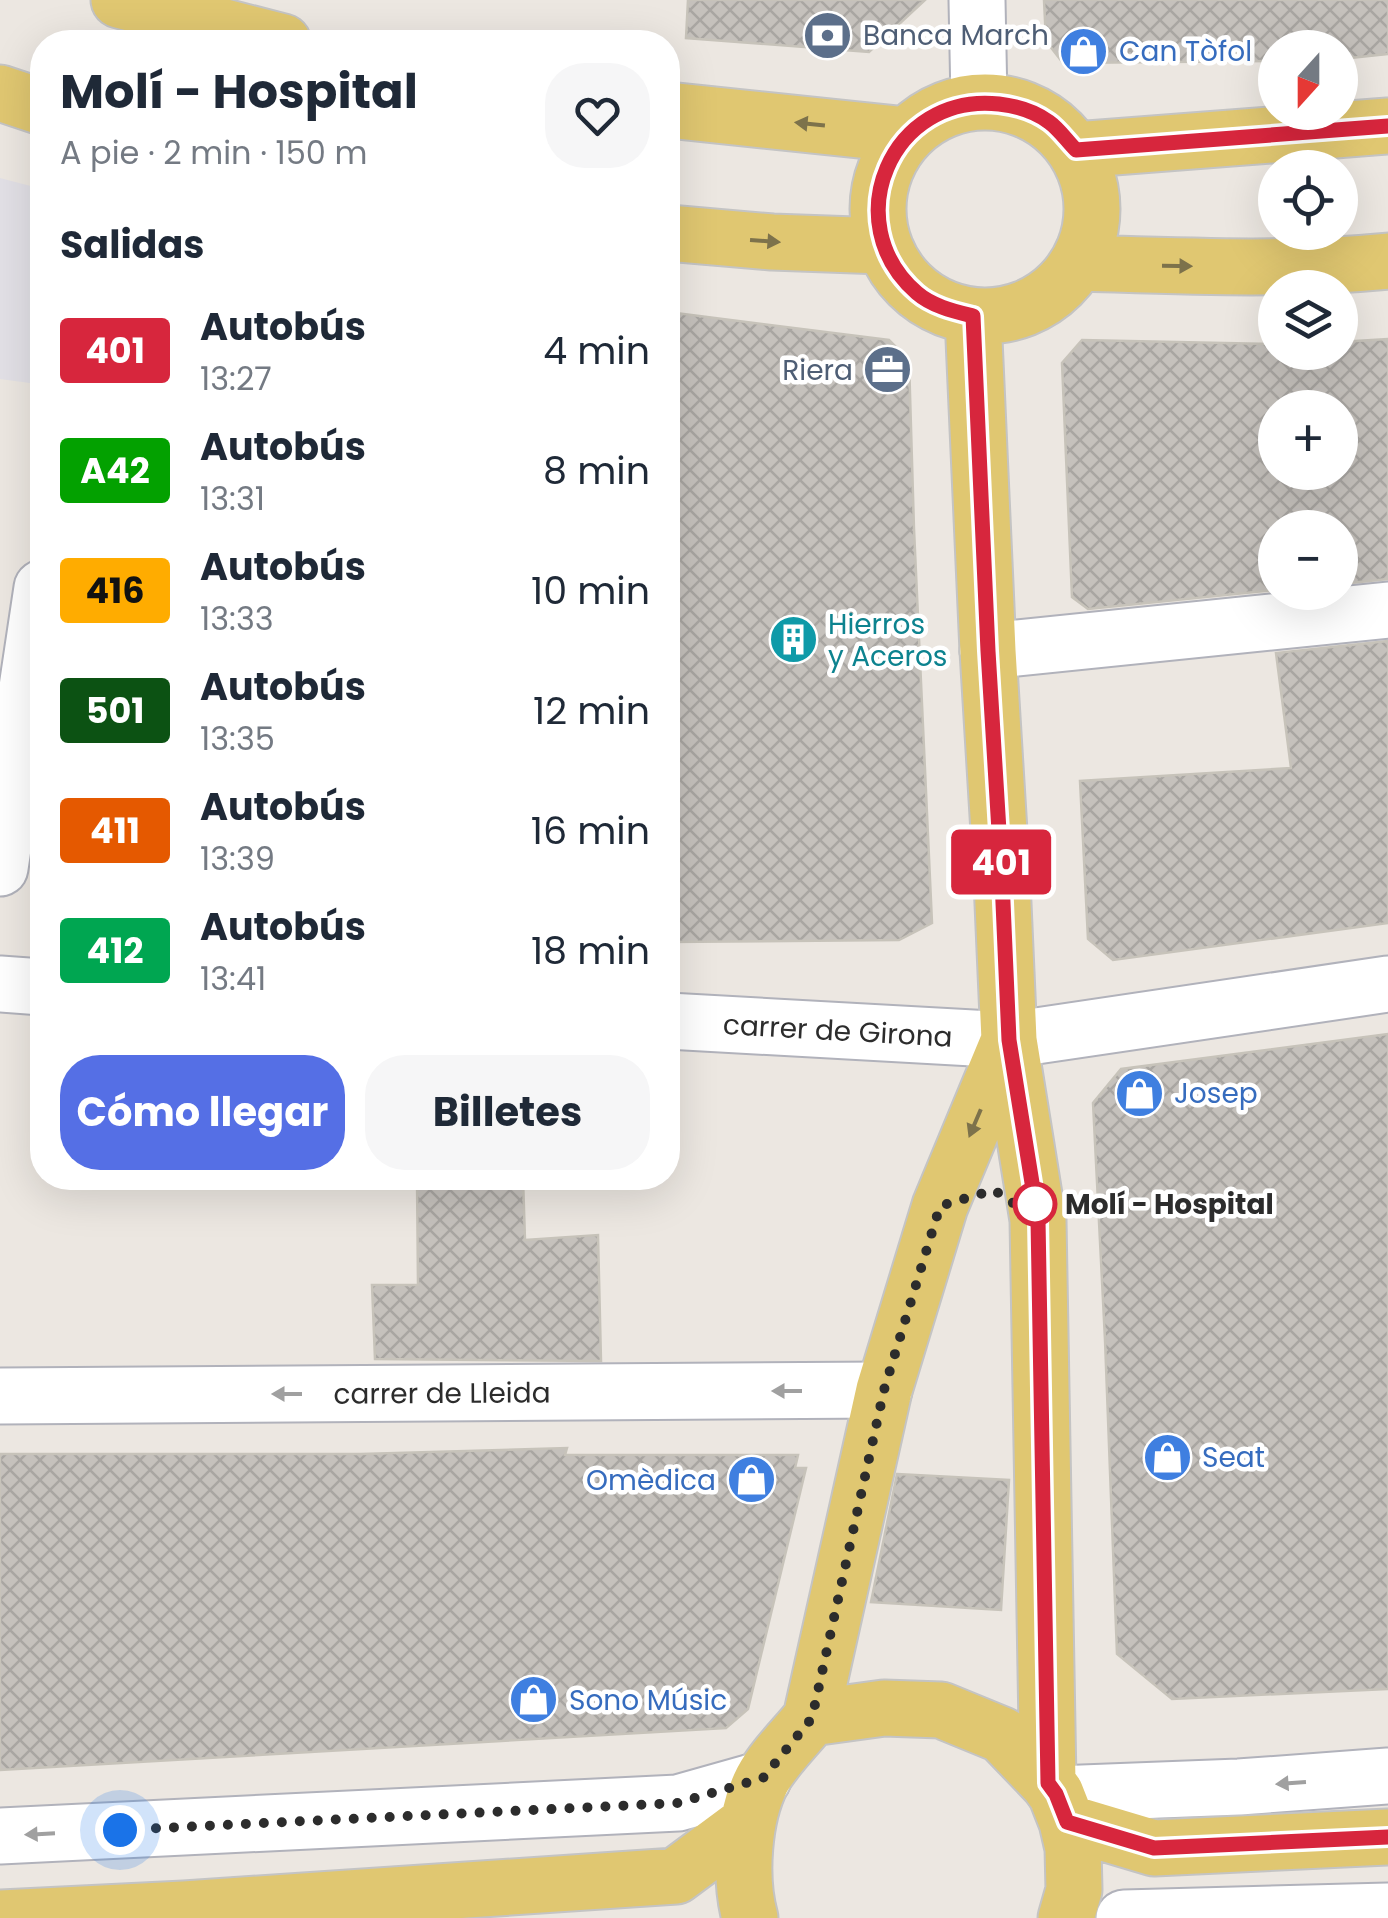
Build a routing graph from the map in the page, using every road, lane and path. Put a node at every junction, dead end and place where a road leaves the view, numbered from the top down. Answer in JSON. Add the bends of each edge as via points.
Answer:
{"nodes":[{"id":1,"x":119,"y":0,"type":"edge"},
{"id":2,"x":976,"y":0,"type":"edge"},
{"id":3,"x":236,"y":30,"type":"edge"},
{"id":4,"x":0,"y":93,"type":"edge"},
{"id":5,"x":979,"y":102,"type":"junction"},
{"id":6,"x":30,"y":103,"type":"edge"},
{"id":7,"x":680,"y":111,"type":"edge"},
{"id":8,"x":1388,"y":126,"type":"edge"},
{"id":9,"x":907,"y":135,"type":"junction"},
{"id":10,"x":1076,"y":150,"type":"junction"},
{"id":11,"x":680,"y":234,"type":"edge"},
{"id":12,"x":883,"y":246,"type":"junction"},
{"id":13,"x":1388,"y":261,"type":"edge"},
{"id":14,"x":1079,"y":263,"type":"junction"},
{"id":15,"x":973,"y":316,"type":"junction"},
{"id":16,"x":1388,"y":610,"type":"edge"},
{"id":17,"x":988,"y":651,"type":"junction"},
{"id":18,"x":30,"y":668,"type":"edge"},
{"id":19,"x":0,"y":868,"type":"edge"},
{"id":20,"x":0,"y":984,"type":"edge"},
{"id":21,"x":1388,"y":984,"type":"edge"},
{"id":22,"x":30,"y":986,"type":"edge"},
{"id":23,"x":680,"y":1022,"type":"edge"},
{"id":24,"x":1009,"y":1040,"type":"junction"},
{"id":25,"x":940,"y":1206,"type":"junction"},
{"id":26,"x":1038,"y":1220,"type":"junction"},
{"id":27,"x":884,"y":1390,"type":"junction"},
{"id":28,"x":0,"y":1396,"type":"edge"},
{"id":29,"x":812,"y":1718,"type":"junction"},
{"id":30,"x":1388,"y":1776,"type":"edge"},
{"id":31,"x":1057,"y":1800,"type":"junction"},
{"id":32,"x":755,"y":1801,"type":"junction"},
{"id":33,"x":0,"y":1836,"type":"edge"},
{"id":34,"x":1388,"y":1837,"type":"edge"},
{"id":35,"x":1154,"y":1848,"type":"junction"},
{"id":36,"x":676,"y":1876,"type":"junction"},
{"id":37,"x":1070,"y":1904,"type":"edge"},
{"id":38,"x":1388,"y":1911,"type":"edge"},
{"id":39,"x":750,"y":1917,"type":"edge"},
{"id":40,"x":1,"y":1918,"type":"edge"},
{"id":41,"x":1124,"y":1918,"type":"edge"}],
"edges":[{"from":1,"to":3,"type":"main road"},
{"from":2,"to":5,"type":"street"},
{"from":4,"to":6,"type":"main road"},
{"from":5,"to":9,"type":"main road","via":[[953,106]]},
{"from":5,"to":10,"type":"main road","via":[[1016,106],[1050,122]]},
{"from":9,"to":7,"type":"main road","one_way":true},
{"from":8,"to":10,"type":"main road"},
{"from":9,"to":12,"type":"main road","via":[[886,168],[877,206]]},
{"from":10,"to":14,"type":"main road","via":[[1092,206]]},
{"from":11,"to":12,"type":"main road","one_way":true},
{"from":12,"to":15,"type":"main road","via":[[918,294]]},
{"from":14,"to":13,"type":"main road","one_way":true},
{"from":14,"to":15,"type":"main road","via":[[1052,295],[1014,313]]},
{"from":15,"to":17,"type":"main road"},
{"from":16,"to":17,"type":"street"},
{"from":17,"to":24,"type":"main road"},
{"from":18,"to":19,"type":"street"},
{"from":20,"to":22,"type":"street"},
{"from":21,"to":24,"type":"street","name":"carrer de Girona"},
{"from":23,"to":24,"type":"street","name":"carrer de Girona"},
{"from":24,"to":25,"type":"main road","one_way":true},
{"from":24,"to":26,"type":"main road"},
{"from":25,"to":26,"type":"main road","via":[[994,1190]]},
{"from":25,"to":27,"type":"main road"},
{"from":26,"to":31,"type":"main road"},
{"from":27,"to":28,"type":"street","name":"carrer de Lleida","one_way":true},
{"from":27,"to":29,"type":"main road"},
{"from":29,"to":31,"type":"main road","via":[[884,1708],[941,1710],[1002,1735]]},
{"from":29,"to":32,"type":"main road"},
{"from":30,"to":31,"type":"street","one_way":true},
{"from":31,"to":35,"type":"main road"},
{"from":31,"to":37,"type":"main road","via":[[1073,1848]]},
{"from":32,"to":33,"type":"street","one_way":true},
{"from":32,"to":36,"type":"main road"},
{"from":32,"to":39,"type":"main road","via":[[745,1894]]},
{"from":34,"to":35,"type":"main road"},
{"from":35,"to":37,"type":"main road"},
{"from":36,"to":39,"type":"main road"},
{"from":36,"to":40,"type":"main road"},
{"from":38,"to":41,"type":"street"}]}
